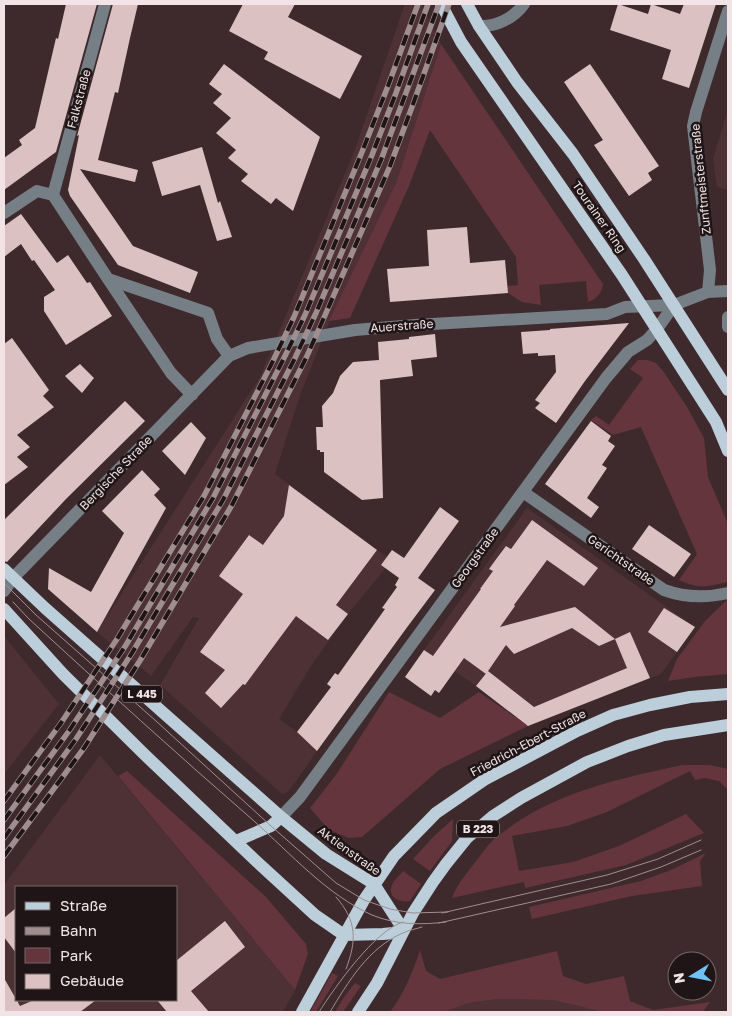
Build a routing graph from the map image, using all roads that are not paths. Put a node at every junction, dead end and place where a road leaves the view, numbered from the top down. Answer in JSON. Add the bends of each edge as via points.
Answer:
{"nodes":[{"id":1,"x":105,"y":4,"type":"edge"},
{"id":2,"x":441,"y":4,"type":"edge"},
{"id":3,"x":467,"y":4,"type":"edge"},
{"id":4,"x":524,"y":4,"type":"edge"},
{"id":5,"x":728,"y":11,"type":"edge"},
{"id":6,"x":479,"y":26,"type":"junction"},
{"id":7,"x":53,"y":195,"type":"junction"},
{"id":8,"x":4,"y":213,"type":"edge"},
{"id":9,"x":108,"y":279,"type":"junction"},
{"id":10,"x":728,"y":291,"type":"edge"},
{"id":11,"x":708,"y":292,"type":"junction"},
{"id":12,"x":674,"y":304,"type":"junction"},
{"id":13,"x":642,"y":307,"type":"junction"},
{"id":14,"x":728,"y":317,"type":"edge"},
{"id":15,"x":728,"y":327,"type":"edge"},
{"id":16,"x":657,"y":329,"type":"junction"},
{"id":17,"x":229,"y":356,"type":"junction"},
{"id":18,"x":728,"y":390,"type":"edge"},
{"id":19,"x":192,"y":395,"type":"junction"},
{"id":20,"x":728,"y":451,"type":"edge"},
{"id":21,"x":523,"y":492,"type":"junction"},
{"id":22,"x":4,"y":569,"type":"edge"},
{"id":23,"x":13,"y":578,"type":"junction"},
{"id":24,"x":4,"y":591,"type":"edge"},
{"id":25,"x":728,"y":593,"type":"edge"},
{"id":26,"x":4,"y":609,"type":"edge"},
{"id":27,"x":728,"y":694,"type":"edge"},
{"id":28,"x":726,"y":727,"type":"edge"},
{"id":29,"x":281,"y":817,"type":"junction"},
{"id":30,"x":236,"y":841,"type":"junction"},
{"id":31,"x":374,"y":884,"type":"junction"},
{"id":32,"x":404,"y":932,"type":"junction"},
{"id":33,"x":344,"y":935,"type":"junction"},
{"id":34,"x":302,"y":1012,"type":"edge"},
{"id":35,"x":358,"y":1012,"type":"edge"}],
"edges":[{"from":1,"to":7,"type":"street","name":"Falkstraße"},
{"from":2,"to":13,"type":"main road","name":"Tourainer Ring","via":[[461,42]]},
{"from":3,"to":6,"type":"main road","name":"Tourainer Ring"},
{"from":4,"to":6,"type":"street","via":[[504,21]]},
{"from":5,"to":11,"type":"street","name":"Zunftmeisterstraße","via":[[693,126],[710,270]]},
{"from":6,"to":12,"type":"main road","name":"Tourainer Ring","via":[[578,162]]},
{"from":7,"to":8,"type":"street","via":[[37,191]]},
{"from":7,"to":9,"type":"street"},
{"from":9,"to":17,"type":"street","via":[[208,313],[217,339]]},
{"from":9,"to":19,"type":"street","via":[[171,372]]},
{"from":10,"to":11,"type":"street","name":"Auerstraße"},
{"from":11,"to":12,"type":"street","name":"Auerstraße"},
{"from":12,"to":13,"type":"street","name":"Auerstraße"},
{"from":12,"to":16,"type":"street","name":"Georgstraße"},
{"from":12,"to":18,"type":"main road","name":"Tourainer Ring"},
{"from":13,"to":16,"type":"main road","name":"Tourainer Ring"},
{"from":13,"to":17,"type":"street","name":"Auerstraße","via":[[625,307],[607,314],[355,330],[248,348]]},
{"from":14,"to":15,"type":"street"},
{"from":16,"to":20,"type":"main road","name":"Tourainer Ring","via":[[716,422]]},
{"from":16,"to":21,"type":"street","name":"Georgstraße","via":[[628,352]]},
{"from":17,"to":19,"type":"street","name":"Bergische Straße"},
{"from":19,"to":23,"type":"street","name":"Bergische Straße"},
{"from":21,"to":25,"type":"street","name":"Gerichtstraße","via":[[664,590],[689,597]]},
{"from":21,"to":29,"type":"street","name":"Georgstraße","via":[[300,797]]},
{"from":22,"to":23,"type":"main road","name":"Aktienstraße","number":"L 445"},
{"from":23,"to":24,"type":"street","name":"Bergische Straße"},
{"from":23,"to":29,"type":"main road","name":"Aktienstraße","number":"L 445"},
{"from":26,"to":30,"type":"main road","via":[[63,674]]},
{"from":27,"to":31,"type":"main road","name":"Friedrich-Ebert-Straße","number":"B 223","via":[[690,697],[613,715],[484,780],[436,813],[394,856]]},
{"from":28,"to":32,"type":"main road","number":"B 223","via":[[664,735],[628,746],[587,762],[521,798],[467,838],[413,913]]},
{"from":29,"to":30,"type":"main road","via":[[271,826]]},
{"from":29,"to":31,"type":"main road","name":"Aktienstraße","number":"L 445","via":[[326,854]]},
{"from":30,"to":33,"type":"main road","via":[[315,915]]},
{"from":31,"to":32,"type":"main road","name":"Aktienstraße","number":"L 445"},
{"from":31,"to":33,"type":"main road","name":"Friedrich-Ebert-Straße","number":"B 223"},
{"from":32,"to":33,"type":"main road"},
{"from":32,"to":35,"type":"main road","number":"B 223"},
{"from":33,"to":34,"type":"main road","name":"Friedrich-Ebert-Straße","number":"B 223"}]}
